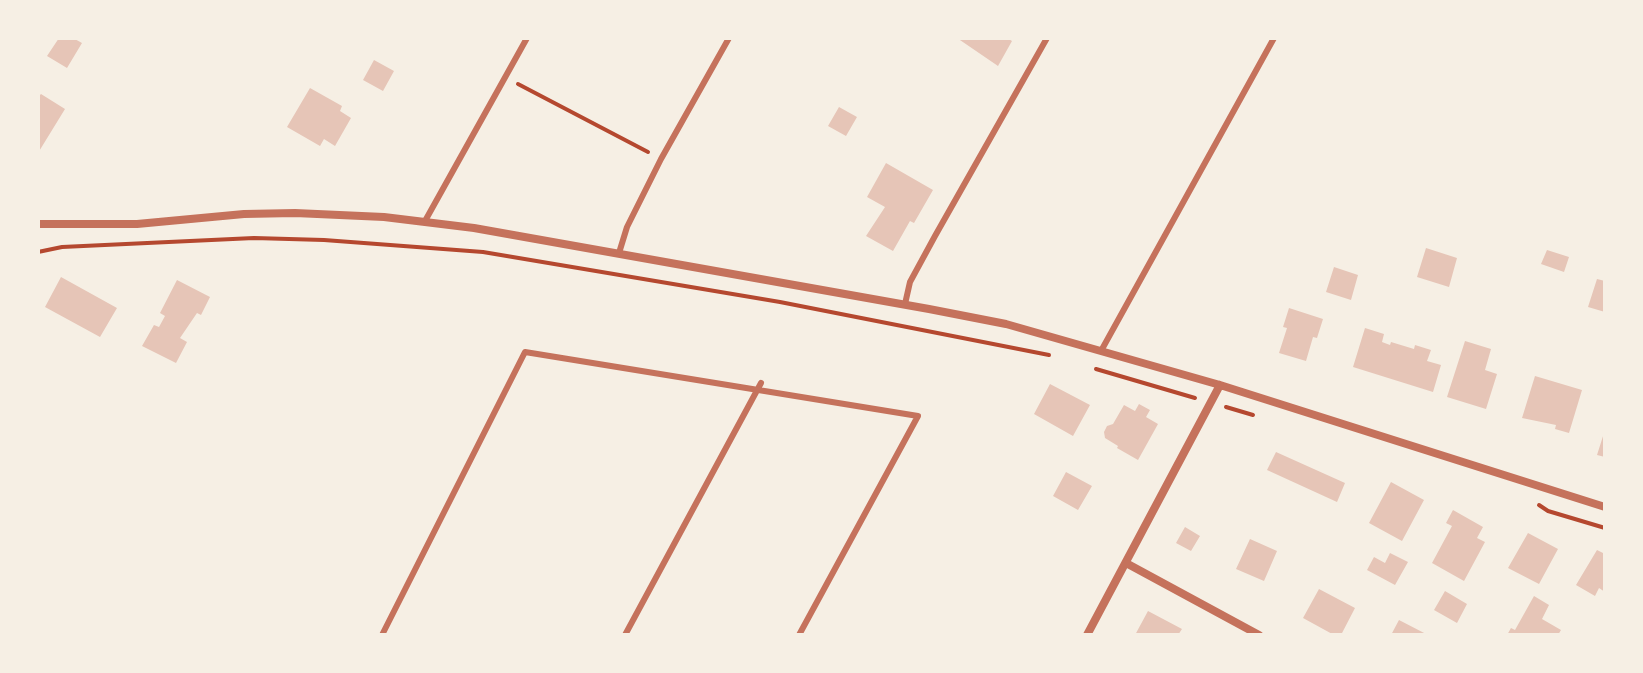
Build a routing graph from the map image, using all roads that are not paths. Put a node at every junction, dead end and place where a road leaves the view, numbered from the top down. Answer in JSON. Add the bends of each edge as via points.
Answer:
{"nodes":[{"id":1,"x":527,"y":38,"type":"edge"},
{"id":2,"x":729,"y":38,"type":"edge"},
{"id":3,"x":1047,"y":38,"type":"edge"},
{"id":4,"x":1274,"y":38,"type":"edge"},
{"id":5,"x":425,"y":221,"type":"junction"},
{"id":6,"x":38,"y":224,"type":"edge"},
{"id":7,"x":619,"y":253,"type":"junction"},
{"id":8,"x":905,"y":304,"type":"junction"},
{"id":9,"x":1101,"y":351,"type":"junction"},
{"id":10,"x":761,"y":383,"type":"dead end"},
{"id":11,"x":1220,"y":385,"type":"junction"},
{"id":12,"x":757,"y":391,"type":"junction"},
{"id":13,"x":1605,"y":507,"type":"edge"},
{"id":14,"x":1126,"y":563,"type":"junction"},
{"id":15,"x":382,"y":635,"type":"edge"},
{"id":16,"x":625,"y":635,"type":"edge"},
{"id":17,"x":799,"y":635,"type":"edge"},
{"id":18,"x":1087,"y":635,"type":"edge"},
{"id":19,"x":1259,"y":635,"type":"edge"}],
"edges":[{"from":1,"to":5,"type":"lane"},
{"from":2,"to":7,"type":"lane","via":[[661,159]]},
{"from":3,"to":8,"type":"lane","via":[[910,282]]},
{"from":4,"to":9,"type":"lane"},
{"from":5,"to":6,"type":"street","via":[[295,213],[137,224]]},
{"from":5,"to":7,"type":"street"},
{"from":7,"to":8,"type":"street"},
{"from":8,"to":9,"type":"street","via":[[1006,324]]},
{"from":9,"to":11,"type":"street"},
{"from":10,"to":12,"type":"lane"},
{"from":11,"to":13,"type":"street"},
{"from":11,"to":14,"type":"street"},
{"from":12,"to":15,"type":"lane","via":[[525,352]]},
{"from":12,"to":16,"type":"lane"},
{"from":12,"to":17,"type":"lane","via":[[918,416]]},
{"from":14,"to":18,"type":"street"},
{"from":14,"to":19,"type":"street"}]}
